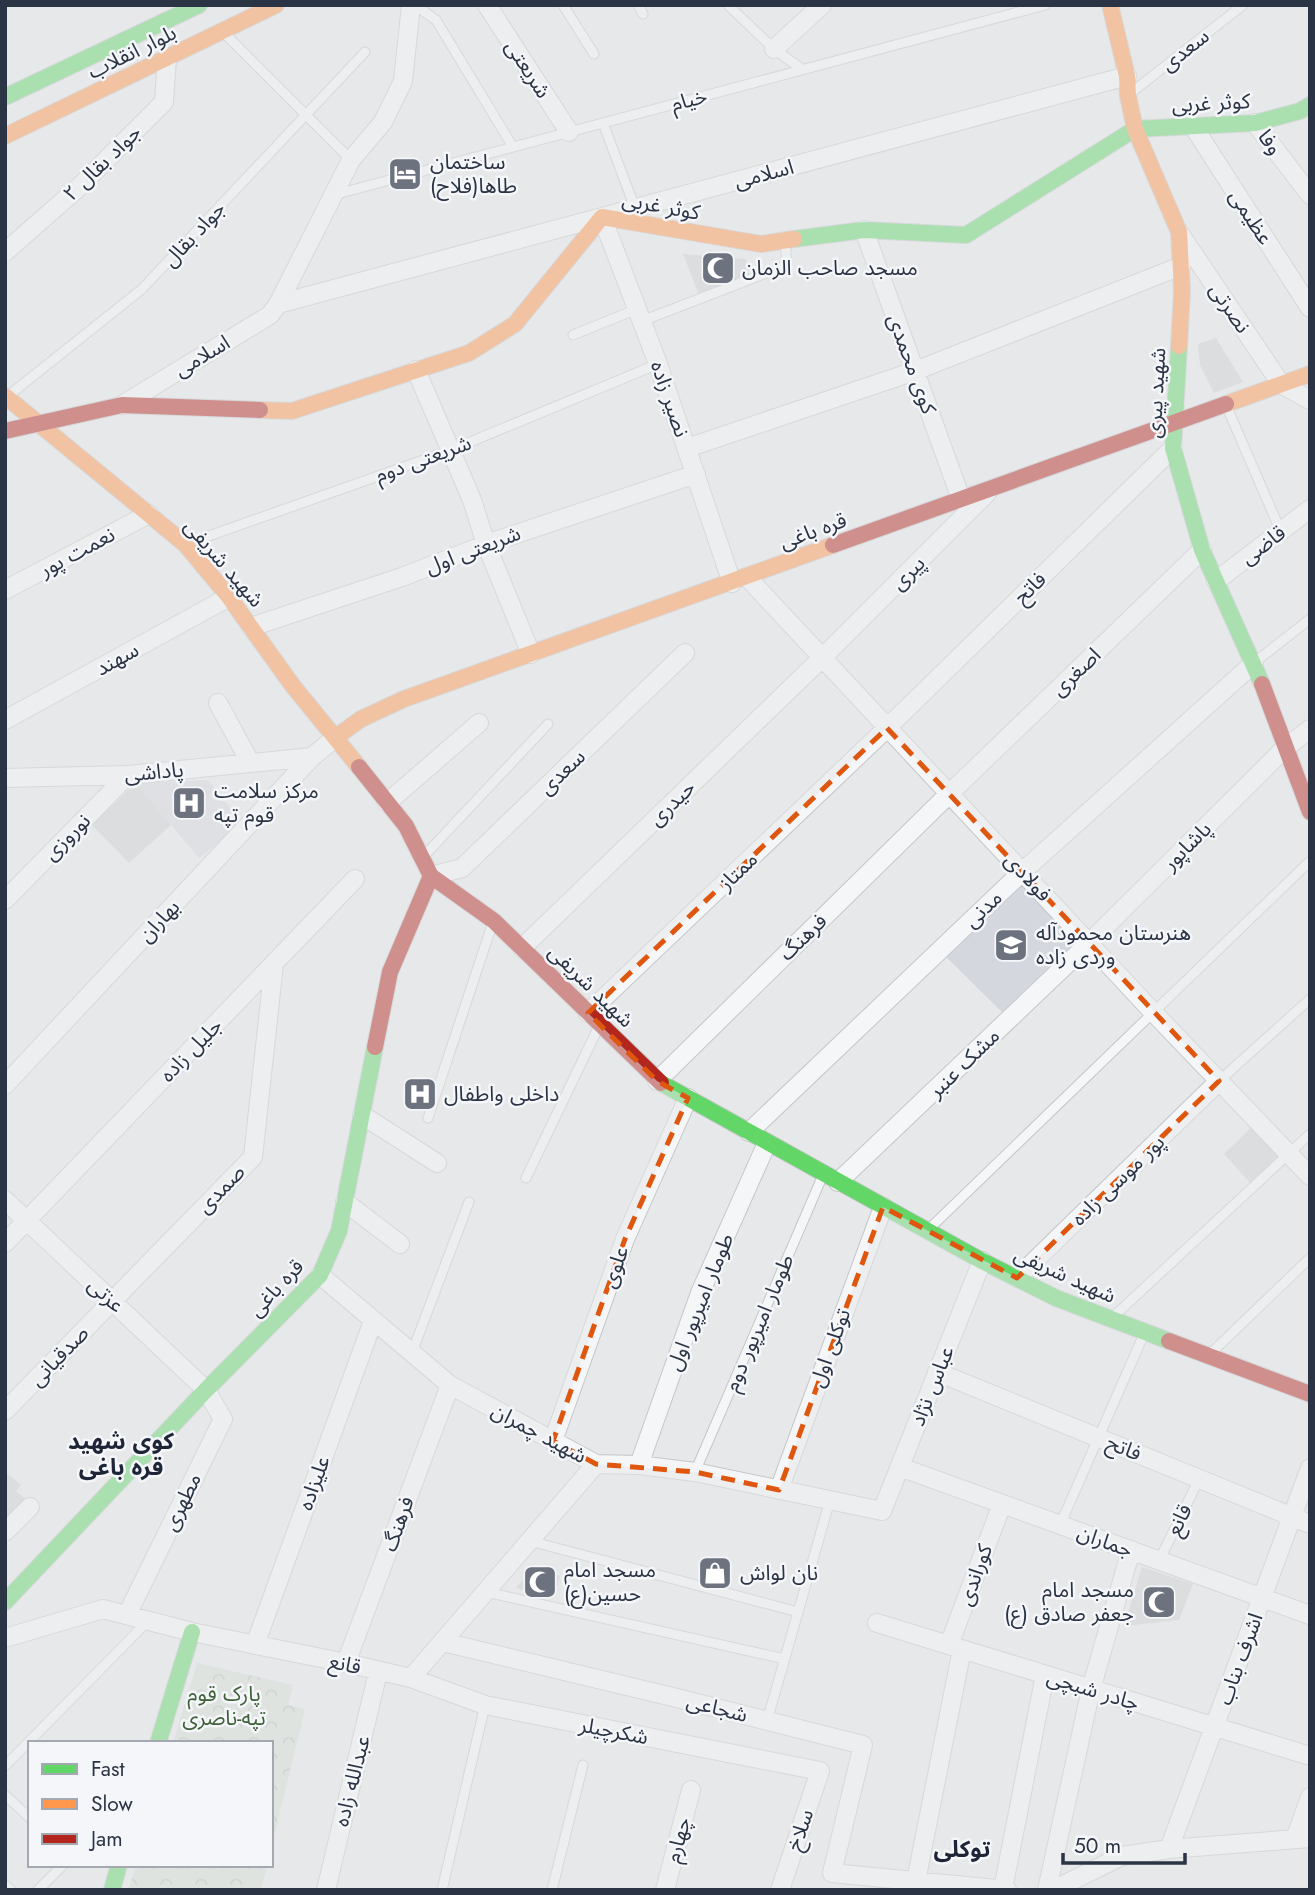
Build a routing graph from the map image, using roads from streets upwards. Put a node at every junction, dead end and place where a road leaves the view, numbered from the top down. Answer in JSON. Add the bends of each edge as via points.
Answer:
{"nodes":[{"id":1,"x":199,"y":5,"type":"edge"},
{"id":2,"x":276,"y":5,"type":"edge"},
{"id":3,"x":413,"y":5,"type":"edge"},
{"id":4,"x":487,"y":5,"type":"edge"},
{"id":5,"x":822,"y":5,"type":"edge"},
{"id":6,"x":1111,"y":6,"type":"edge"},
{"id":7,"x":774,"y":49,"type":"road end"},
{"id":8,"x":167,"y":58,"type":"junction"},
{"id":9,"x":1127,"y":76,"type":"junction"},
{"id":10,"x":5,"y":97,"type":"edge"},
{"id":11,"x":1310,"y":105,"type":"edge"},
{"id":12,"x":1255,"y":123,"type":"junction"},
{"id":13,"x":1193,"y":126,"type":"junction"},
{"id":14,"x":1135,"y":129,"type":"junction"},
{"id":15,"x":569,"y":132,"type":"road end"},
{"id":16,"x":5,"y":136,"type":"edge"},
{"id":17,"x":1310,"y":195,"type":"edge"},
{"id":18,"x":602,"y":217,"type":"junction"},
{"id":19,"x":864,"y":230,"type":"junction"},
{"id":20,"x":1179,"y":232,"type":"junction"},
{"id":21,"x":6,"y":251,"type":"edge"},
{"id":22,"x":1181,"y":265,"type":"junction"},
{"id":23,"x":278,"y":304,"type":"junction"},
{"id":24,"x":1310,"y":308,"type":"edge"},
{"id":25,"x":416,"y":370,"type":"junction"},
{"id":26,"x":915,"y":371,"type":"junction"},
{"id":27,"x":1310,"y":374,"type":"edge"},
{"id":28,"x":1281,"y":384,"type":"junction"},
{"id":29,"x":6,"y":397,"type":"edge"},
{"id":30,"x":1310,"y":400,"type":"edge"},
{"id":31,"x":122,"y":405,"type":"junction"},
{"id":32,"x":1176,"y":420,"type":"junction"},
{"id":33,"x":40,"y":423,"type":"junction"},
{"id":34,"x":5,"y":431,"type":"edge"},
{"id":35,"x":687,"y":448,"type":"junction"},
{"id":36,"x":1173,"y":448,"type":"junction"},
{"id":37,"x":695,"y":474,"type":"junction"},
{"id":38,"x":993,"y":487,"type":"junction"},
{"id":39,"x":961,"y":499,"type":"junction"},
{"id":40,"x":1310,"y":509,"type":"edge"},
{"id":41,"x":149,"y":514,"type":"junction"},
{"id":42,"x":486,"y":544,"type":"junction"},
{"id":43,"x":1202,"y":550,"type":"junction"},
{"id":44,"x":739,"y":580,"type":"junction"},
{"id":45,"x":1216,"y":582,"type":"junction"},
{"id":46,"x":5,"y":590,"type":"edge"},
{"id":47,"x":229,"y":597,"type":"junction"},
{"id":48,"x":251,"y":627,"type":"junction"},
{"id":49,"x":685,"y":653,"type":"dead end"},
{"id":50,"x":531,"y":654,"type":"junction"},
{"id":51,"x":822,"y":658,"type":"junction"},
{"id":52,"x":1254,"y":663,"type":"junction"},
{"id":53,"x":218,"y":703,"type":"dead end"},
{"id":54,"x":5,"y":720,"type":"edge"},
{"id":55,"x":479,"y":723,"type":"dead end"},
{"id":56,"x":887,"y":728,"type":"junction"},
{"id":57,"x":1310,"y":729,"type":"edge"},
{"id":58,"x":336,"y":737,"type":"junction"},
{"id":59,"x":1285,"y":748,"type":"junction"},
{"id":60,"x":312,"y":757,"type":"junction"},
{"id":61,"x":250,"y":762,"type":"junction"},
{"id":62,"x":128,"y":775,"type":"junction"},
{"id":63,"x":5,"y":778,"type":"edge"},
{"id":64,"x":949,"y":793,"type":"junction"},
{"id":65,"x":387,"y":803,"type":"junction"},
{"id":66,"x":1310,"y":812,"type":"edge"},
{"id":67,"x":1022,"y":872,"type":"junction"},
{"id":68,"x":431,"y":876,"type":"junction"},
{"id":69,"x":355,"y":879,"type":"dead end"},
{"id":70,"x":5,"y":900,"type":"edge"},
{"id":71,"x":1089,"y":943,"type":"junction"},
{"id":72,"x":522,"y":948,"type":"junction"},
{"id":73,"x":274,"y":964,"type":"junction"},
{"id":74,"x":594,"y":1019,"type":"junction"},
{"id":75,"x":657,"y":1081,"type":"junction"},
{"id":76,"x":1219,"y":1081,"type":"junction"},
{"id":77,"x":5,"y":1085,"type":"edge"},
{"id":78,"x":688,"y":1098,"type":"junction"},
{"id":79,"x":362,"y":1115,"type":"junction"},
{"id":80,"x":749,"y":1132,"type":"junction"},
{"id":81,"x":767,"y":1143,"type":"junction"},
{"id":82,"x":437,"y":1163,"type":"dead end"},
{"id":83,"x":1310,"y":1176,"type":"edge"},
{"id":84,"x":831,"y":1178,"type":"junction"},
{"id":85,"x":5,"y":1200,"type":"edge"},
{"id":86,"x":345,"y":1202,"type":"junction"},
{"id":87,"x":883,"y":1207,"type":"junction"},
{"id":88,"x":27,"y":1221,"type":"junction"},
{"id":89,"x":5,"y":1243,"type":"edge"},
{"id":90,"x":400,"y":1244,"type":"dead end"},
{"id":91,"x":982,"y":1261,"type":"junction"},
{"id":92,"x":320,"y":1275,"type":"junction"},
{"id":93,"x":1017,"y":1278,"type":"junction"},
{"id":94,"x":112,"y":1301,"type":"junction"},
{"id":95,"x":373,"y":1321,"type":"junction"},
{"id":96,"x":937,"y":1373,"type":"junction"},
{"id":97,"x":450,"y":1385,"type":"junction"},
{"id":98,"x":206,"y":1390,"type":"junction"},
{"id":99,"x":1310,"y":1394,"type":"edge"},
{"id":100,"x":5,"y":1411,"type":"edge"},
{"id":101,"x":553,"y":1441,"type":"junction"},
{"id":102,"x":596,"y":1464,"type":"junction"},
{"id":103,"x":639,"y":1465,"type":"junction"},
{"id":104,"x":900,"y":1467,"type":"junction"},
{"id":105,"x":1310,"y":1468,"type":"edge"},
{"id":106,"x":779,"y":1490,"type":"junction"},
{"id":107,"x":1002,"y":1504,"type":"junction"},
{"id":108,"x":30,"y":1507,"type":"dead end"},
{"id":109,"x":882,"y":1511,"type":"joint"},
{"id":110,"x":1301,"y":1521,"type":"edge"},
{"id":111,"x":5,"y":1532,"type":"edge"},
{"id":112,"x":1131,"y":1550,"type":"junction"},
{"id":113,"x":1263,"y":1598,"type":"junction"},
{"id":114,"x":5,"y":1602,"type":"edge"},
{"id":115,"x":127,"y":1615,"type":"junction"},
{"id":116,"x":1310,"y":1615,"type":"edge"},
{"id":117,"x":877,"y":1623,"type":"dead end"},
{"id":118,"x":192,"y":1632,"type":"junction"},
{"id":119,"x":5,"y":1638,"type":"edge"},
{"id":120,"x":443,"y":1642,"type":"junction"},
{"id":121,"x":255,"y":1645,"type":"junction"},
{"id":122,"x":956,"y":1647,"type":"junction"},
{"id":123,"x":346,"y":1663,"type":"junction"},
{"id":124,"x":379,"y":1672,"type":"junction"},
{"id":125,"x":1045,"y":1675,"type":"junction"},
{"id":126,"x":411,"y":1678,"type":"junction"},
{"id":127,"x":1091,"y":1689,"type":"junction"},
{"id":128,"x":1215,"y":1727,"type":"junction"},
{"id":129,"x":159,"y":1741,"type":"edge"},
{"id":130,"x":1310,"y":1756,"type":"edge"},
{"id":131,"x":820,"y":1771,"type":"joint"},
{"id":132,"x":691,"y":1790,"type":"dead end"},
{"id":133,"x":1310,"y":1797,"type":"edge"},
{"id":134,"x":1303,"y":1838,"type":"edge"},
{"id":135,"x":1170,"y":1849,"type":"junction"},
{"id":136,"x":119,"y":1867,"type":"edge"},
{"id":137,"x":916,"y":1881,"type":"junction"},
{"id":138,"x":112,"y":1890,"type":"edge"},
{"id":139,"x":326,"y":1890,"type":"edge"},
{"id":140,"x":665,"y":1890,"type":"edge"},
{"id":141,"x":780,"y":1890,"type":"edge"},
{"id":142,"x":1005,"y":1890,"type":"edge"},
{"id":143,"x":1046,"y":1890,"type":"edge"},
{"id":144,"x":1053,"y":1890,"type":"edge"}],
"edges":[{"from":1,"to":10,"type":"street","name":"بلوار انقلاب"},
{"from":2,"to":8,"type":"street","name":"بلوار انقلاب"},
{"from":3,"to":23,"type":"street","name":"اسلامی","via":[[403,81],[383,122],[351,160]]},
{"from":4,"to":15,"type":"street","name":"شریعتی"},
{"from":5,"to":7,"type":"street"},
{"from":6,"to":9,"type":"street","name":"شهید پیری"},
{"from":8,"to":16,"type":"street","name":"بلوار انقلاب"},
{"from":8,"to":21,"type":"street","name":"جواد بقال ۲","via":[[164,102],[79,187]]},
{"from":9,"to":14,"type":"street","name":"شهید پیری"},
{"from":9,"to":18,"type":"street","name":"اسلامی"},
{"from":11,"to":12,"type":"street","name":"کوثر غربی"},
{"from":12,"to":13,"type":"street","name":"کوثر غربی"},
{"from":12,"to":17,"type":"street","name":"وفا"},
{"from":13,"to":14,"type":"street","name":"کوثر غربی"},
{"from":13,"to":24,"type":"street","name":"عظیمی"},
{"from":14,"to":19,"type":"street","name":"کوثر غربی","via":[[966,235]]},
{"from":14,"to":20,"type":"street","name":"شهید پیری"},
{"from":18,"to":19,"type":"street","name":"کوثر غربی","via":[[761,244]]},
{"from":18,"to":23,"type":"street","name":"اسلامی"},
{"from":18,"to":25,"type":"street","name":"کوثر غربی","via":[[514,324],[469,353]]},
{"from":18,"to":35,"type":"street","name":"نصیر زاده"},
{"from":19,"to":26,"type":"street","name":"کوی محمدی"},
{"from":20,"to":22,"type":"street","name":"شهید پیری"},
{"from":20,"to":28,"type":"street","name":"نصرتی"},
{"from":22,"to":26,"type":"street"},
{"from":22,"to":32,"type":"street","name":"شهید پیری"},
{"from":23,"to":31,"type":"street","name":"اسلامی","via":[[270,315]]},
{"from":25,"to":31,"type":"street","name":"کوثر غربی","via":[[292,411]]},
{"from":25,"to":42,"type":"street"},
{"from":26,"to":35,"type":"street"},
{"from":26,"to":39,"type":"street","name":"کوی محمدی"},
{"from":27,"to":28,"type":"street","name":"قره باغی"},
{"from":28,"to":30,"type":"street"},
{"from":28,"to":32,"type":"street","name":"قره باغی"},
{"from":29,"to":33,"type":"street","name":"شهید شریفى"},
{"from":31,"to":33,"type":"street","name":"کوثر غربی"},
{"from":32,"to":36,"type":"street","name":"شهید پیری"},
{"from":32,"to":38,"type":"street","name":"قره باغی"},
{"from":33,"to":34,"type":"street","name":"کوثر غربی"},
{"from":33,"to":41,"type":"street","name":"شهید شریفى"},
{"from":35,"to":37,"type":"street","name":"نصیر زاده"},
{"from":36,"to":43,"type":"street","name":"شهید پیری"},
{"from":36,"to":56,"type":"street","name":"فاتح"},
{"from":37,"to":42,"type":"street","name":"شریعتی اول"},
{"from":37,"to":44,"type":"street","name":"نصیر زاده"},
{"from":38,"to":39,"type":"street","name":"قره باغی"},
{"from":38,"to":51,"type":"street","name":"پیری"},
{"from":39,"to":44,"type":"street","name":"قره باغی"},
{"from":40,"to":45,"type":"street","name":"قاضی"},
{"from":41,"to":46,"type":"street","name":"نعمت پور"},
{"from":41,"to":47,"type":"street","name":"شهید شریفى","via":[[185,544]]},
{"from":42,"to":48,"type":"street","name":"شریعتی اول"},
{"from":42,"to":50,"type":"street"},
{"from":43,"to":45,"type":"street","name":"شهید پیری"},
{"from":43,"to":64,"type":"street","name":"اصغری"},
{"from":44,"to":50,"type":"street","name":"قره باغی"},
{"from":44,"to":51,"type":"street","name":"فولادی"},
{"from":45,"to":52,"type":"street","name":"شهید پیری"},
{"from":47,"to":48,"type":"street","name":"شهید شریفى"},
{"from":47,"to":54,"type":"street","name":"سهند"},
{"from":48,"to":58,"type":"street","name":"شهید شریفى"},
{"from":49,"to":68,"type":"street","name":"سعدی","via":[[462,868]]},
{"from":50,"to":58,"type":"street","name":"قره باغی","via":[[404,699],[361,719]]},
{"from":51,"to":56,"type":"street","name":"فولادی"},
{"from":51,"to":72,"type":"street","name":"حیدری"},
{"from":52,"to":59,"type":"street","name":"شهید پیری"},
{"from":52,"to":67,"type":"street","name":"مدنی"},
{"from":53,"to":61,"type":"street"},
{"from":55,"to":65,"type":"street"},
{"from":56,"to":64,"type":"street","name":"فولادی"},
{"from":56,"to":74,"type":"street","name":"ممتاز"},
{"from":57,"to":59,"type":"street","name":"پاشاپور"},
{"from":58,"to":60,"type":"street"},
{"from":58,"to":65,"type":"street","name":"شهید شریفى"},
{"from":59,"to":66,"type":"street","name":"شهید پیری"},
{"from":59,"to":71,"type":"street","name":"پاشاپور"},
{"from":60,"to":61,"type":"street","name":"پاداشی"},
{"from":60,"to":77,"type":"street","name":"بهاران"},
{"from":61,"to":62,"type":"street","name":"پاداشی"},
{"from":62,"to":63,"type":"street","name":"پاداشی"},
{"from":62,"to":70,"type":"street","name":"نوروزی"},
{"from":64,"to":67,"type":"street","name":"فولادی"},
{"from":64,"to":75,"type":"street","name":"فرهنگ"},
{"from":65,"to":68,"type":"street","name":"شهید شریفى","via":[[406,826]]},
{"from":67,"to":71,"type":"street","name":"فولادی"},
{"from":67,"to":80,"type":"street","name":"مدنی"},
{"from":68,"to":72,"type":"street","name":"شهید شریفى","via":[[494,921]]},
{"from":68,"to":79,"type":"street","name":"قره باغی","via":[[390,972]]},
{"from":69,"to":73,"type":"street","name":"جلیل زاده"},
{"from":71,"to":76,"type":"street","name":"فولادی"},
{"from":71,"to":84,"type":"street","name":"مشک عنبر"},
{"from":72,"to":74,"type":"street","name":"شهید شریفى"},
{"from":73,"to":88,"type":"street","name":"جلیل زاده"},
{"from":73,"to":94,"type":"street","name":"صمدی","via":[[253,1157]]},
{"from":74,"to":75,"type":"street","name":"شهید شریفى"},
{"from":75,"to":78,"type":"street","name":"شهید شریفى"},
{"from":76,"to":83,"type":"street","name":"فولادی"},
{"from":76,"to":93,"type":"street","name":"پور موسی زاده"},
{"from":78,"to":80,"type":"street","name":"شهید شریفى"},
{"from":78,"to":101,"type":"street","name":"علوی","via":[[625,1239]]},
{"from":79,"to":82,"type":"street"},
{"from":79,"to":86,"type":"street","name":"قره باغی"},
{"from":80,"to":81,"type":"street","name":"شهید شریفى"},
{"from":81,"to":84,"type":"street","name":"شهید شریفى"},
{"from":81,"to":103,"type":"street","name":"طومار امیرپور اول","via":[[700,1293]]},
{"from":84,"to":87,"type":"street","name":"شهید شریفى"},
{"from":85,"to":88,"type":"street","name":"عزتی"},
{"from":86,"to":90,"type":"street"},
{"from":86,"to":92,"type":"street","name":"قره باغی","via":[[340,1231]]},
{"from":87,"to":91,"type":"street","name":"شهید شریفى"},
{"from":87,"to":106,"type":"street","name":"توکلی اول"},
{"from":88,"to":89,"type":"street","name":"جلیل زاده"},
{"from":88,"to":94,"type":"street","name":"عزتی"},
{"from":91,"to":93,"type":"street","name":"شهید شریفى"},
{"from":91,"to":96,"type":"street","name":"عباس نژاد"},
{"from":92,"to":95,"type":"street","name":"شهید چمران"},
{"from":92,"to":98,"type":"street","name":"قره باغی"},
{"from":93,"to":99,"type":"street","name":"شهید شریفى","via":[[1056,1298]]},
{"from":94,"to":98,"type":"street","name":"عزتی"},
{"from":94,"to":100,"type":"street","name":"صدقیانی"},
{"from":95,"to":97,"type":"street","name":"شهید چمران"},
{"from":95,"to":121,"type":"street","name":"علیزاده"},
{"from":96,"to":104,"type":"street","name":"عباس نژاد"},
{"from":96,"to":110,"type":"street","name":"فاتح"},
{"from":97,"to":101,"type":"street","name":"شهید چمران"},
{"from":97,"to":123,"type":"street","name":"فرهنگ"},
{"from":98,"to":114,"type":"street","name":"قره باغی"},
{"from":98,"to":115,"type":"street","name":"مطهری","via":[[223,1419]]},
{"from":101,"to":102,"type":"street","name":"شهید چمران"},
{"from":102,"to":103,"type":"street","name":"شهید چمران"},
{"from":102,"to":120,"type":"street"},
{"from":103,"to":106,"type":"street","name":"شهید چمران"},
{"from":104,"to":107,"type":"street","name":"جماران"},
{"from":104,"to":109,"type":"street","name":"عباس نژاد"},
{"from":105,"to":110,"type":"street","name":"اشرف بناب"},
{"from":106,"to":109,"type":"street","name":"شهید چمران"},
{"from":107,"to":112,"type":"street","name":"جماران"},
{"from":107,"to":122,"type":"street","name":"کوراندی"},
{"from":108,"to":111,"type":"street"},
{"from":110,"to":113,"type":"street","name":"اشرف بناب"},
{"from":112,"to":113,"type":"street","name":"جماران"},
{"from":112,"to":127,"type":"street"},
{"from":113,"to":116,"type":"street","name":"جماران"},
{"from":113,"to":128,"type":"street","name":"اشرف بناب"},
{"from":115,"to":118,"type":"street","name":"قانع"},
{"from":115,"to":119,"type":"street","name":"قانع","via":[[103,1609]]},
{"from":117,"to":122,"type":"street","name":"چادر شبچی"},
{"from":118,"to":121,"type":"street","name":"قانع"},
{"from":118,"to":129,"type":"street"},
{"from":120,"to":126,"type":"street"},
{"from":120,"to":137,"type":"street","name":"شجاعی","via":[[863,1745],[832,1873]]},
{"from":121,"to":123,"type":"street","name":"قانع"},
{"from":122,"to":125,"type":"street","name":"چادر شبچی"},
{"from":122,"to":137,"type":"street","name":"کوراندی"},
{"from":123,"to":124,"type":"street","name":"قانع"},
{"from":124,"to":126,"type":"street","name":"قانع"},
{"from":124,"to":139,"type":"street","name":"عبدالله زاده"},
{"from":125,"to":127,"type":"street","name":"چادر شبچی"},
{"from":125,"to":142,"type":"street"},
{"from":126,"to":131,"type":"street","name":"شکرچیلر","via":[[485,1705]]},
{"from":127,"to":128,"type":"street","name":"چادر شبچی"},
{"from":127,"to":143,"type":"street"},
{"from":128,"to":130,"type":"street","name":"چادر شبچی"},
{"from":128,"to":135,"type":"street","name":"اشرف بناب"},
{"from":131,"to":141,"type":"street","name":"سلاخ"},
{"from":132,"to":140,"type":"street","name":"چهارم"},
{"from":133,"to":134,"type":"street"},
{"from":134,"to":135,"type":"street"},
{"from":135,"to":144,"type":"street","via":[[1122,1856]]},
{"from":136,"to":138,"type":"street"},
{"from":137,"to":142,"type":"street"}]}
